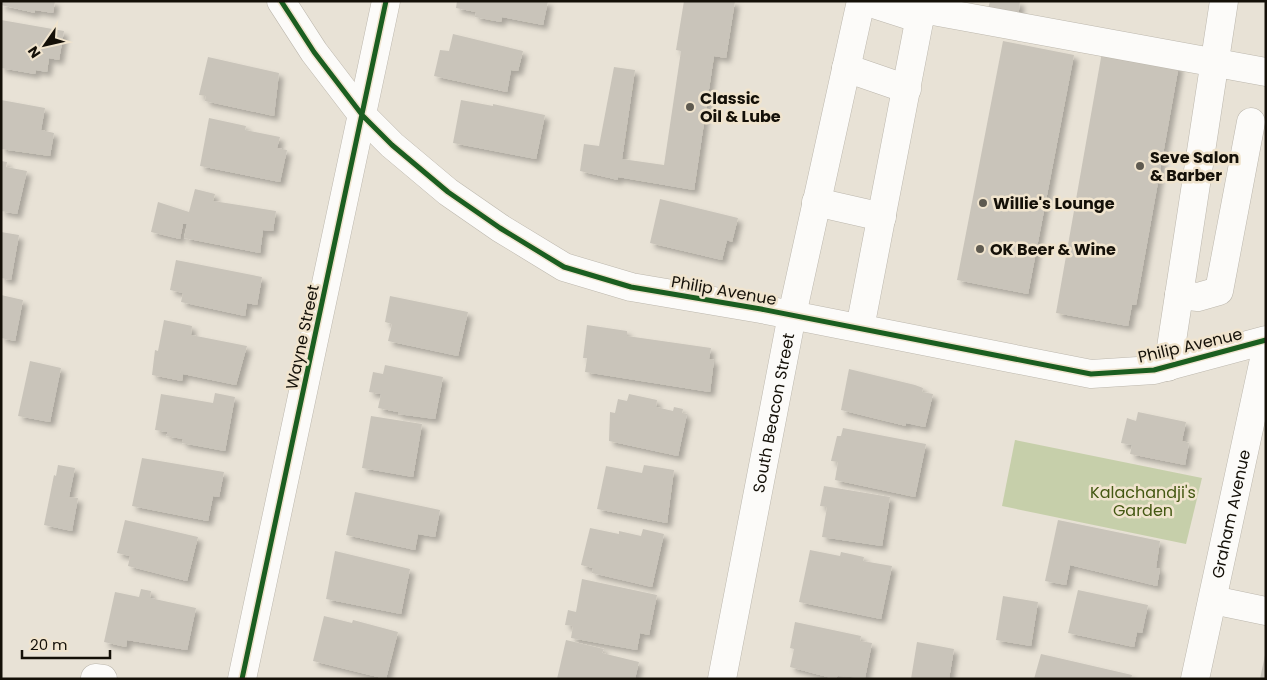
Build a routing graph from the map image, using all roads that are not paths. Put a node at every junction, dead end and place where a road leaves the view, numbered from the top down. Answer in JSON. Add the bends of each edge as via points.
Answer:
{"nodes":[{"id":1,"x":281,"y":1,"type":"edge"},
{"id":2,"x":386,"y":1,"type":"edge"},
{"id":3,"x":862,"y":1,"type":"edge"},
{"id":4,"x":1224,"y":1,"type":"edge"},
{"id":5,"x":921,"y":10,"type":"edge"},
{"id":6,"x":1215,"y":64,"type":"junction"},
{"id":7,"x":846,"y":68,"type":"junction"},
{"id":8,"x":1266,"y":72,"type":"edge"},
{"id":9,"x":907,"y":88,"type":"junction"},
{"id":10,"x":1208,"y":112,"type":"junction"},
{"id":11,"x":363,"y":116,"type":"junction"},
{"id":12,"x":1258,"y":123,"type":"edge"},
{"id":13,"x":816,"y":202,"type":"junction"},
{"id":14,"x":882,"y":217,"type":"junction"},
{"id":15,"x":1179,"y":295,"type":"junction"},
{"id":16,"x":792,"y":315,"type":"junction"},
{"id":17,"x":860,"y":328,"type":"junction"},
{"id":18,"x":1266,"y":340,"type":"edge"},
{"id":19,"x":1266,"y":350,"type":"edge"},
{"id":20,"x":1168,"y":366,"type":"junction"},
{"id":21,"x":1212,"y":600,"type":"junction"},
{"id":22,"x":1266,"y":611,"type":"edge"},
{"id":23,"x":242,"y":679,"type":"edge"},
{"id":24,"x":722,"y":679,"type":"edge"},
{"id":25,"x":1195,"y":679,"type":"edge"}],
"edges":[{"from":1,"to":11,"type":"street","name":"Philip Avenue","via":[[314,52]]},
{"from":2,"to":11,"type":"street","name":"Wayne Street"},
{"from":3,"to":5,"type":"street"},
{"from":3,"to":7,"type":"street","name":"South Beacon Street"},
{"from":4,"to":6,"type":"street"},
{"from":5,"to":6,"type":"street"},
{"from":5,"to":9,"type":"street"},
{"from":6,"to":8,"type":"street"},
{"from":6,"to":10,"type":"street"},
{"from":7,"to":9,"type":"street"},
{"from":7,"to":13,"type":"street","name":"South Beacon Street"},
{"from":9,"to":14,"type":"street"},
{"from":10,"to":12,"type":"street"},
{"from":10,"to":15,"type":"street"},
{"from":11,"to":16,"type":"street","name":"Philip Avenue","via":[[448,192],[564,267],[631,287]]},
{"from":11,"to":23,"type":"street","name":"Wayne Street"},
{"from":12,"to":15,"type":"street","via":[[1219,291],[1198,297]]},
{"from":13,"to":14,"type":"street"},
{"from":13,"to":16,"type":"street","name":"South Beacon Street"},
{"from":14,"to":17,"type":"street"},
{"from":15,"to":20,"type":"street"},
{"from":16,"to":17,"type":"street","name":"Philip Avenue"},
{"from":16,"to":24,"type":"street","name":"South Beacon Street"},
{"from":17,"to":20,"type":"street","name":"Philip Avenue","via":[[1092,374],[1154,370]]},
{"from":18,"to":20,"type":"street","name":"Philip Avenue"},
{"from":19,"to":21,"type":"street","name":"Graham Avenue"},
{"from":21,"to":22,"type":"street"},
{"from":21,"to":25,"type":"street","name":"Graham Avenue"}]}
